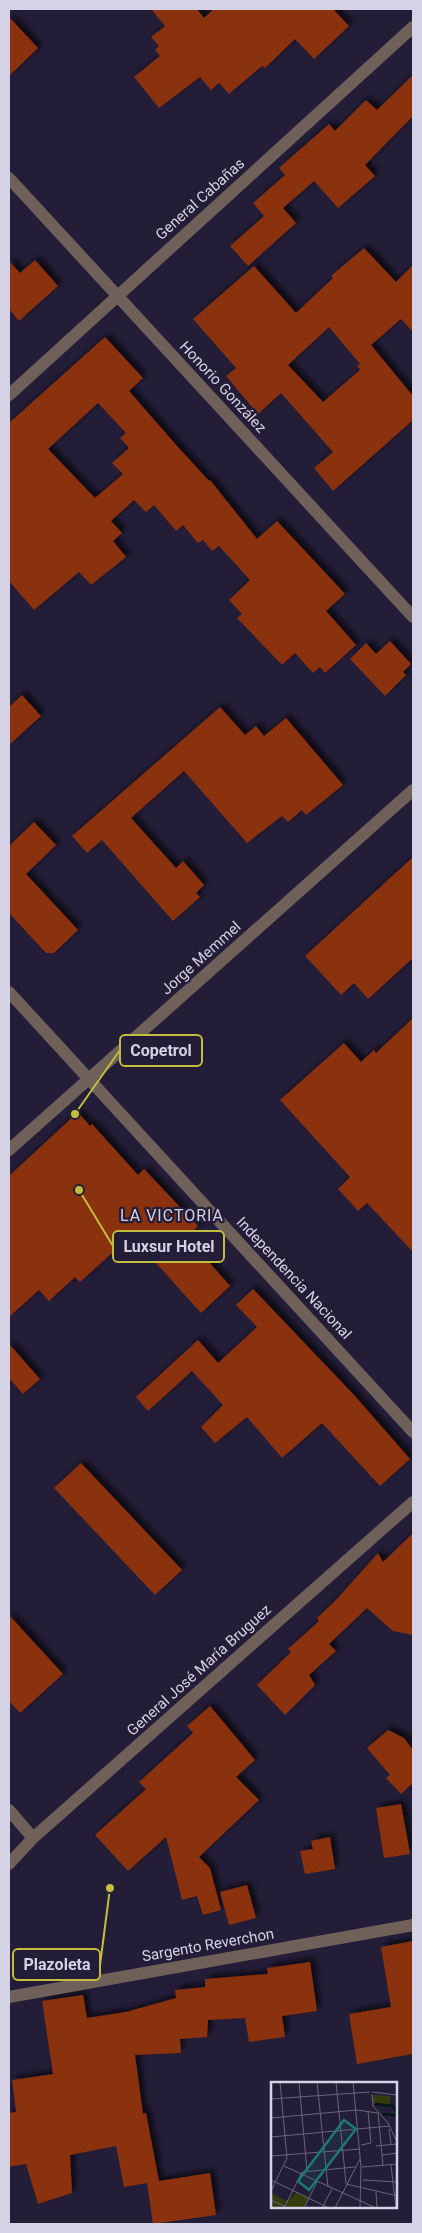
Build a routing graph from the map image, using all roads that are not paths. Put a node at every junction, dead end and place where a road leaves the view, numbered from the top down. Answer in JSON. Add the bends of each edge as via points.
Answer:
{"nodes":[{"id":1,"x":413,"y":27,"type":"edge"},
{"id":2,"x":9,"y":178,"type":"edge"},
{"id":3,"x":117,"y":296,"type":"junction"},
{"id":4,"x":9,"y":395,"type":"edge"},
{"id":5,"x":413,"y":617,"type":"edge"},
{"id":6,"x":413,"y":790,"type":"edge"},
{"id":7,"x":9,"y":992,"type":"edge"},
{"id":8,"x":90,"y":1079,"type":"junction"},
{"id":9,"x":9,"y":1150,"type":"edge"},
{"id":10,"x":413,"y":1432,"type":"edge"},
{"id":11,"x":413,"y":1502,"type":"edge"},
{"id":12,"x":9,"y":1810,"type":"edge"},
{"id":13,"x":33,"y":1838,"type":"junction"},
{"id":14,"x":9,"y":1864,"type":"edge"},
{"id":15,"x":413,"y":1925,"type":"edge"},
{"id":16,"x":9,"y":1998,"type":"edge"}],
"edges":[{"from":1,"to":3,"type":"street","name":"General Cabañas"},
{"from":2,"to":3,"type":"street","name":"Honorio González"},
{"from":3,"to":4,"type":"street","name":"General Cabañas"},
{"from":3,"to":5,"type":"street","name":"Honorio González"},
{"from":6,"to":8,"type":"street","name":"Jorge Memmel"},
{"from":7,"to":8,"type":"street","name":"Independencia Nacional"},
{"from":8,"to":9,"type":"street","name":"Jorge Memmel"},
{"from":8,"to":10,"type":"street","name":"Independencia Nacional"},
{"from":11,"to":13,"type":"street","name":"General José María Bruguez"},
{"from":12,"to":13,"type":"street"},
{"from":13,"to":14,"type":"street","name":"General José María Bruguez"},
{"from":15,"to":16,"type":"street","name":"Sargento Reverchon"}]}
